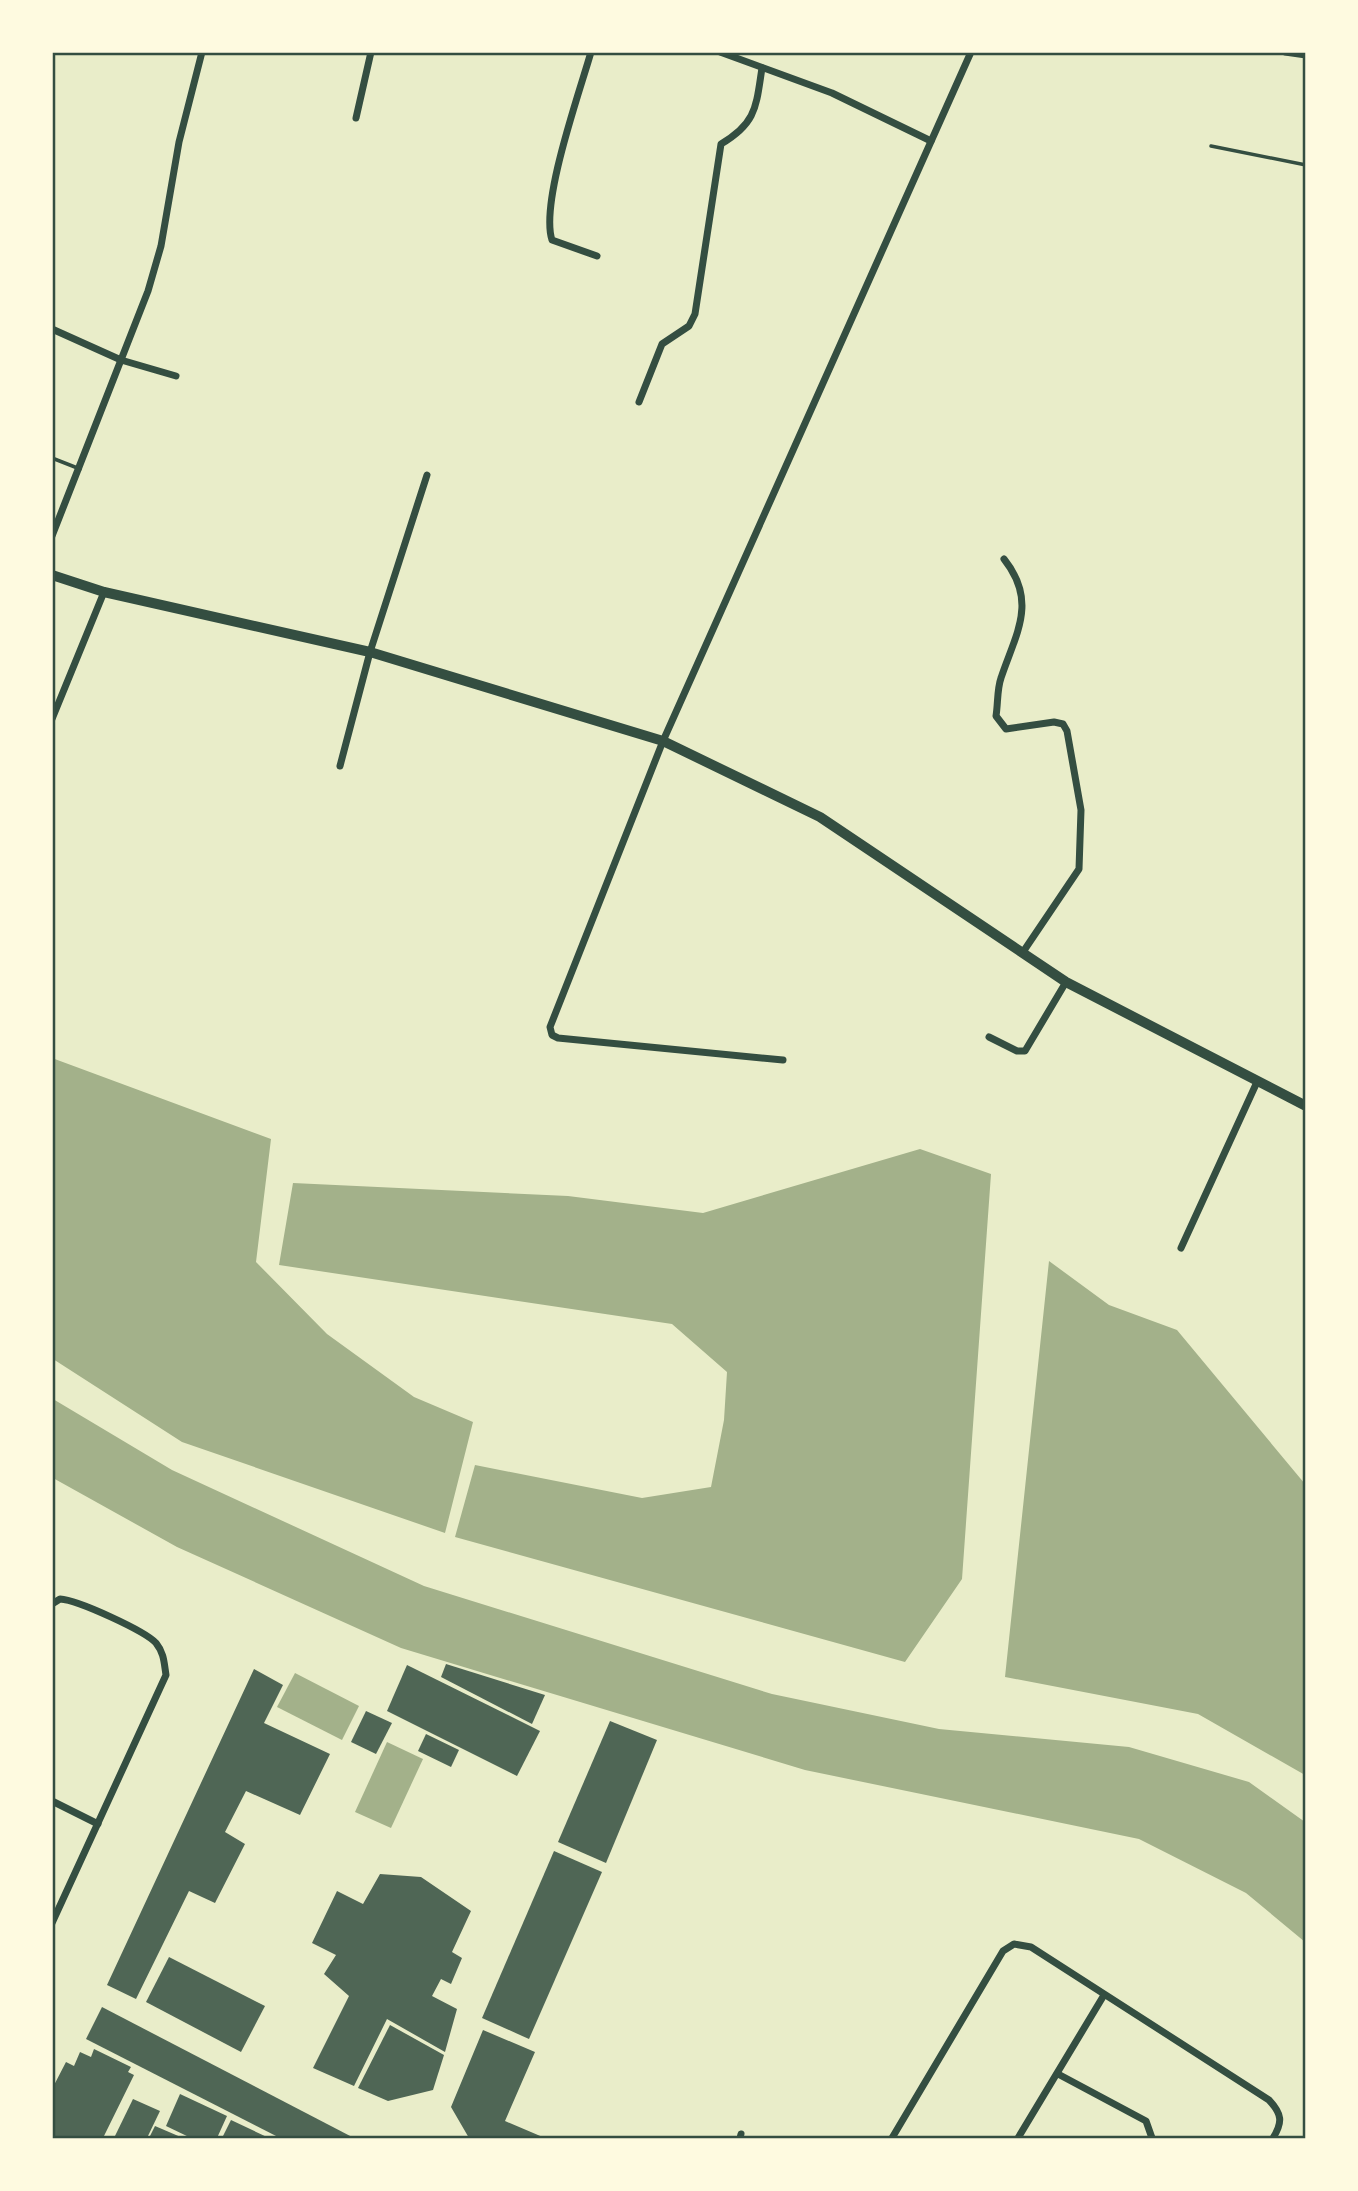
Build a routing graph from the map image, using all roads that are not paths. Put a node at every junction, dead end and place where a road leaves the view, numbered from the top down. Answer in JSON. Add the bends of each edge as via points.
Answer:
{"nodes":[{"id":1,"x":202,"y":52,"type":"edge"},
{"id":2,"x":371,"y":52,"type":"edge"},
{"id":3,"x":591,"y":52,"type":"edge"},
{"id":4,"x":720,"y":52,"type":"edge"},
{"id":5,"x":971,"y":52,"type":"edge"},
{"id":6,"x":1285,"y":52,"type":"edge"},
{"id":7,"x":1306,"y":55,"type":"edge"},
{"id":8,"x":762,"y":68,"type":"junction"},
{"id":9,"x":356,"y":118,"type":"dead end"},
{"id":10,"x":931,"y":141,"type":"junction"},
{"id":11,"x":1212,"y":146,"type":"dead end"},
{"id":12,"x":1306,"y":164,"type":"edge"},
{"id":13,"x":597,"y":256,"type":"dead end"},
{"id":14,"x":52,"y":329,"type":"edge"},
{"id":15,"x":121,"y":360,"type":"junction"},
{"id":16,"x":177,"y":376,"type":"dead end"},
{"id":17,"x":639,"y":402,"type":"dead end"},
{"id":18,"x":52,"y":458,"type":"edge"},
{"id":19,"x":79,"y":468,"type":"junction"},
{"id":20,"x":427,"y":475,"type":"dead end"},
{"id":21,"x":52,"y":536,"type":"edge"},
{"id":22,"x":1004,"y":559,"type":"dead end"},
{"id":23,"x":52,"y":575,"type":"edge"},
{"id":24,"x":104,"y":592,"type":"junction"},
{"id":25,"x":370,"y":652,"type":"junction"},
{"id":26,"x":52,"y":719,"type":"edge"},
{"id":27,"x":663,"y":741,"type":"junction"},
{"id":28,"x":340,"y":766,"type":"dead end"},
{"id":29,"x":1023,"y":952,"type":"junction"},
{"id":30,"x":1066,"y":982,"type":"junction"},
{"id":31,"x":989,"y":1037,"type":"dead end"},
{"id":32,"x":783,"y":1060,"type":"dead end"},
{"id":33,"x":1257,"y":1082,"type":"junction"},
{"id":34,"x":1306,"y":1106,"type":"edge"},
{"id":35,"x":1181,"y":1248,"type":"dead end"},
{"id":36,"x":52,"y":1604,"type":"edge"},
{"id":37,"x":52,"y":1801,"type":"edge"},
{"id":38,"x":98,"y":1824,"type":"junction"},
{"id":39,"x":52,"y":1923,"type":"edge"},
{"id":40,"x":1104,"y":1995,"type":"junction"},
{"id":41,"x":1058,"y":2074,"type":"junction"},
{"id":42,"x":892,"y":2138,"type":"edge"},
{"id":43,"x":1018,"y":2138,"type":"edge"},
{"id":44,"x":1152,"y":2138,"type":"edge"},
{"id":45,"x":1273,"y":2138,"type":"edge"}],
"edges":[{"from":1,"to":15,"type":"street","via":[[179,142],[161,246]]},
{"from":2,"to":9,"type":"street"},
{"from":3,"to":13,"type":"street","via":[[548,228],[552,240]]},
{"from":4,"to":8,"type":"street"},
{"from":5,"to":10,"type":"street"},
{"from":6,"to":7,"type":"street"},
{"from":8,"to":10,"type":"street","via":[[832,93]]},
{"from":8,"to":17,"type":"street","via":[[755,112],[741,132],[721,144],[695,314],[689,326],[662,344]]},
{"from":10,"to":27,"type":"street"},
{"from":11,"to":12,"type":"lane"},
{"from":14,"to":15,"type":"street"},
{"from":15,"to":16,"type":"street"},
{"from":15,"to":19,"type":"street"},
{"from":18,"to":19,"type":"lane"},
{"from":19,"to":21,"type":"street"},
{"from":20,"to":25,"type":"street"},
{"from":22,"to":29,"type":"street","via":[[1018,577],[1023,612],[1000,680],[996,716],[1006,729],[1063,724],[1082,810],[1079,869]]},
{"from":23,"to":24,"type":"street"},
{"from":24,"to":25,"type":"street"},
{"from":24,"to":26,"type":"street"},
{"from":25,"to":27,"type":"street"},
{"from":25,"to":28,"type":"street"},
{"from":27,"to":29,"type":"street","via":[[820,817]]},
{"from":27,"to":32,"type":"street","via":[[550,1027],[552,1035]]},
{"from":29,"to":30,"type":"street"},
{"from":30,"to":31,"type":"street","via":[[1025,1051]]},
{"from":30,"to":33,"type":"street"},
{"from":33,"to":34,"type":"street"},
{"from":33,"to":35,"type":"street"},
{"from":36,"to":38,"type":"street","via":[[60,1599],[76,1600],[154,1640],[164,1654],[166,1675]]},
{"from":37,"to":38,"type":"street"},
{"from":38,"to":39,"type":"street"},
{"from":40,"to":41,"type":"street"},
{"from":40,"to":42,"type":"street","via":[[1031,1947],[1014,1944],[1003,1951]]},
{"from":40,"to":45,"type":"street","via":[[1269,2100],[1280,2112],[1281,2126]]},
{"from":41,"to":43,"type":"street"},
{"from":41,"to":44,"type":"street","via":[[1146,2120]]}]}
